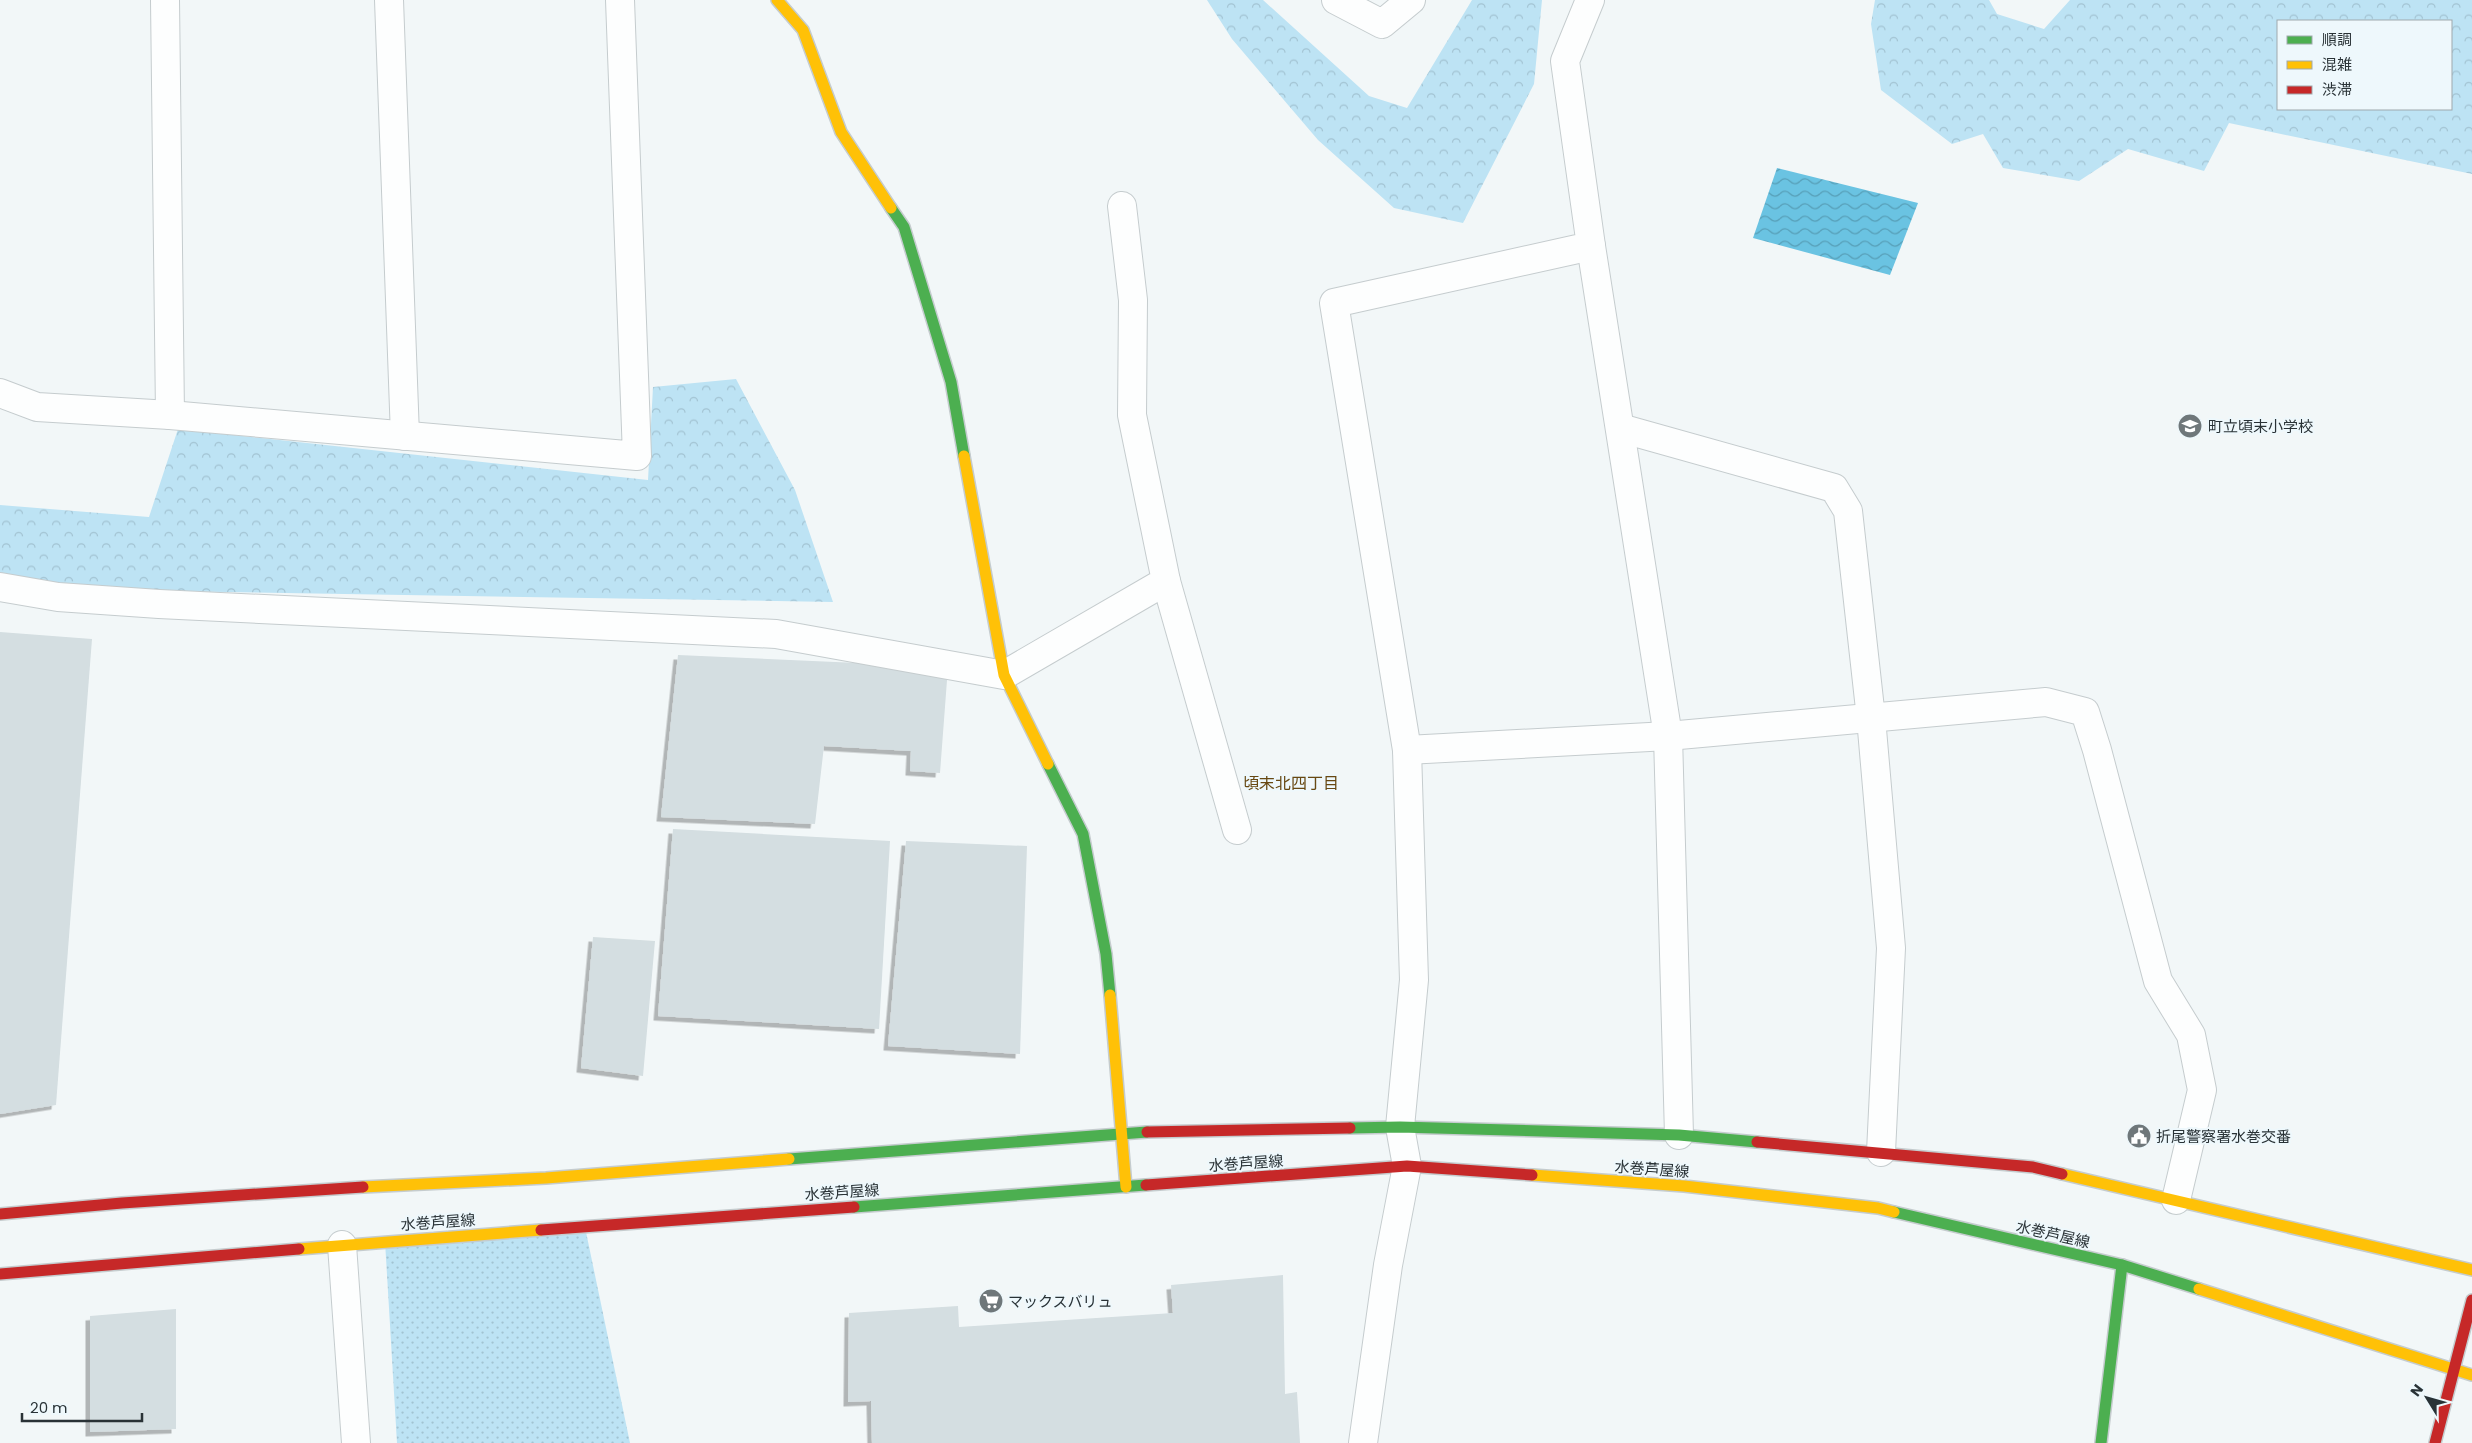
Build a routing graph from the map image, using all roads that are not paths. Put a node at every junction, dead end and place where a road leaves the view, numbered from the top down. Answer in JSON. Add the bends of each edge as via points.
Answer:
{"nodes":[{"id":1,"x":165,"y":0,"type":"edge"},
{"id":2,"x":389,"y":0,"type":"edge"},
{"id":3,"x":620,"y":0,"type":"edge"},
{"id":4,"x":777,"y":0,"type":"edge"},
{"id":5,"x":1336,"y":0,"type":"edge"},
{"id":6,"x":1410,"y":0,"type":"edge"},
{"id":7,"x":1590,"y":0,"type":"edge"},
{"id":8,"x":1122,"y":206,"type":"dead end"},
{"id":9,"x":1591,"y":246,"type":"junction"},
{"id":10,"x":0,"y":393,"type":"edge"},
{"id":11,"x":170,"y":415,"type":"junction"},
{"id":12,"x":1620,"y":428,"type":"junction"},
{"id":13,"x":405,"y":436,"type":"junction"},
{"id":14,"x":1166,"y":581,"type":"junction"},
{"id":15,"x":0,"y":587,"type":"edge"},
{"id":16,"x":1004,"y":675,"type":"junction"},
{"id":17,"x":1871,"y":718,"type":"junction"},
{"id":18,"x":1668,"y":736,"type":"junction"},
{"id":19,"x":1406,"y":750,"type":"junction"},
{"id":20,"x":1237,"y":830,"type":"dead end"},
{"id":21,"x":1400,"y":1127,"type":"junction"},
{"id":22,"x":1123,"y":1132,"type":"junction"},
{"id":23,"x":1679,"y":1135,"type":"junction"},
{"id":24,"x":1881,"y":1152,"type":"junction"},
{"id":25,"x":1407,"y":1166,"type":"junction"},
{"id":26,"x":1126,"y":1188,"type":"junction"},
{"id":27,"x":2176,"y":1200,"type":"junction"},
{"id":28,"x":0,"y":1214,"type":"edge"},
{"id":29,"x":342,"y":1245,"type":"junction"},
{"id":30,"x":2122,"y":1265,"type":"junction"},
{"id":31,"x":2472,"y":1270,"type":"edge"},
{"id":32,"x":0,"y":1274,"type":"edge"},
{"id":33,"x":2472,"y":1300,"type":"edge"},
{"id":34,"x":2456,"y":1370,"type":"junction"},
{"id":35,"x":2472,"y":1375,"type":"edge"},
{"id":36,"x":356,"y":1443,"type":"edge"},
{"id":37,"x":1363,"y":1443,"type":"edge"},
{"id":38,"x":2101,"y":1443,"type":"edge"},
{"id":39,"x":2435,"y":1443,"type":"edge"}],
"edges":[{"from":1,"to":11,"type":"street"},
{"from":2,"to":13,"type":"street"},
{"from":3,"to":13,"type":"street","via":[[637,456]]},
{"from":4,"to":16,"type":"main road","via":[[803,30],[841,132],[904,227],[951,382]]},
{"from":5,"to":6,"type":"street","via":[[1382,24]]},
{"from":7,"to":9,"type":"street","via":[[1565,61]]},
{"from":8,"to":14,"type":"street","via":[[1133,300],[1132,415]]},
{"from":9,"to":12,"type":"street"},
{"from":9,"to":19,"type":"street","via":[[1334,303]]},
{"from":10,"to":11,"type":"street","via":[[38,407]]},
{"from":11,"to":13,"type":"street"},
{"from":12,"to":17,"type":"street","via":[[1834,488],[1848,511]]},
{"from":12,"to":18,"type":"street"},
{"from":14,"to":16,"type":"street"},
{"from":14,"to":20,"type":"street"},
{"from":15,"to":16,"type":"street","via":[[58,597],[150,603],[776,634]]},
{"from":16,"to":22,"type":"main road","via":[[1084,834],[1106,954]]},
{"from":17,"to":18,"type":"street"},
{"from":17,"to":24,"type":"street","via":[[1891,948]]},
{"from":17,"to":27,"type":"street","via":[[2046,702],[2085,712],[2158,981],[2191,1035],[2202,1090]]},
{"from":18,"to":19,"type":"street"},
{"from":18,"to":23,"type":"street"},
{"from":19,"to":21,"type":"street","via":[[1414,980]]},
{"from":21,"to":22,"type":"main road","name":"水巻芦屋線"},
{"from":21,"to":23,"type":"main road","name":"水巻芦屋線"},
{"from":21,"to":25,"type":"street"},
{"from":22,"to":26,"type":"main road"},
{"from":22,"to":28,"type":"main road","name":"水巻芦屋線","via":[[546,1178],[405,1184]]},
{"from":23,"to":24,"type":"main road","name":"水巻芦屋線"},
{"from":24,"to":27,"type":"main road","name":"水巻芦屋線","via":[[2033,1167]]},
{"from":25,"to":26,"type":"main road","name":"水巻芦屋線"},
{"from":25,"to":30,"type":"main road","name":"水巻芦屋線","via":[[1684,1186],[1878,1208]]},
{"from":25,"to":37,"type":"street","via":[[1388,1265]]},
{"from":26,"to":29,"type":"main road","name":"水巻芦屋線"},
{"from":27,"to":31,"type":"main road","name":"水巻芦屋線"},
{"from":29,"to":32,"type":"main road","name":"水巻芦屋線"},
{"from":29,"to":36,"type":"street"},
{"from":30,"to":34,"type":"main road","name":"水巻芦屋線"},
{"from":30,"to":38,"type":"main road"},
{"from":33,"to":34,"type":"main road"},
{"from":34,"to":35,"type":"main road","name":"水巻芦屋線"},
{"from":34,"to":39,"type":"main road"}]}
